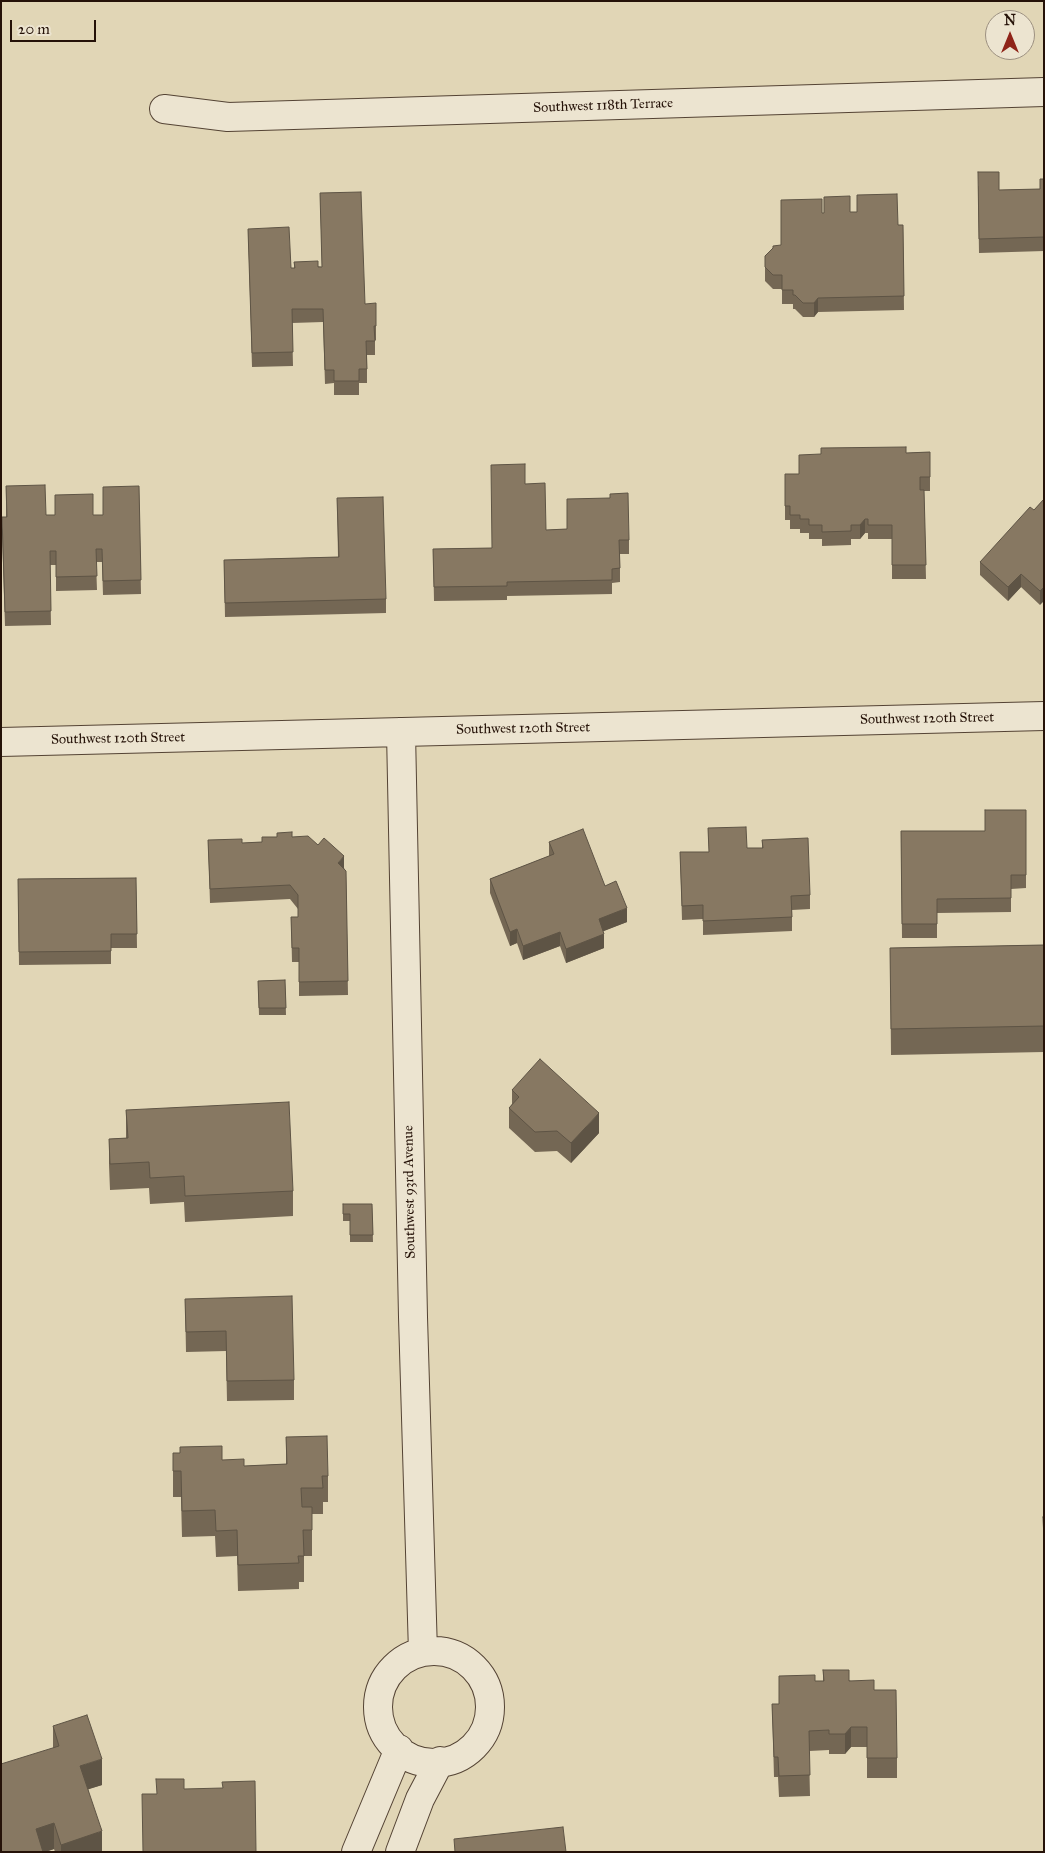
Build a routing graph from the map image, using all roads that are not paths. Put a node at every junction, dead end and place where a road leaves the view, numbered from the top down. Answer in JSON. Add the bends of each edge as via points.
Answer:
{"nodes":[{"id":1,"x":1044,"y":92,"type":"edge"},
{"id":2,"x":164,"y":109,"type":"dead end"},
{"id":3,"x":1044,"y":716,"type":"edge"},
{"id":4,"x":401,"y":732,"type":"junction"},
{"id":5,"x":1,"y":742,"type":"edge"},
{"id":6,"x":423,"y":1652,"type":"junction"},
{"id":7,"x":399,"y":1749,"type":"junction"},
{"id":8,"x":440,"y":1761,"type":"junction"},
{"id":9,"x":356,"y":1852,"type":"edge"},
{"id":10,"x":400,"y":1852,"type":"edge"}],
"edges":[{"from":1,"to":2,"type":"street","name":"Southwest 118th Terrace","via":[[228,117]]},
{"from":3,"to":4,"type":"street","name":"Southwest 120th Street"},
{"from":4,"to":5,"type":"street","name":"Southwest 120th Street"},
{"from":4,"to":6,"type":"street","name":"Southwest 93rd Avenue"},
{"from":6,"to":7,"type":"street","via":[[396,1665],[381,1690],[378,1704],[380,1719],[385,1733]]},
{"from":6,"to":8,"type":"street","via":[[454,1654],[468,1662],[486,1686],[490,1701],[484,1732],[475,1745],[463,1754]]},
{"from":7,"to":8,"type":"street","via":[[418,1760]]},
{"from":7,"to":9,"type":"street"},
{"from":8,"to":10,"type":"street","via":[[420,1799]]}]}
